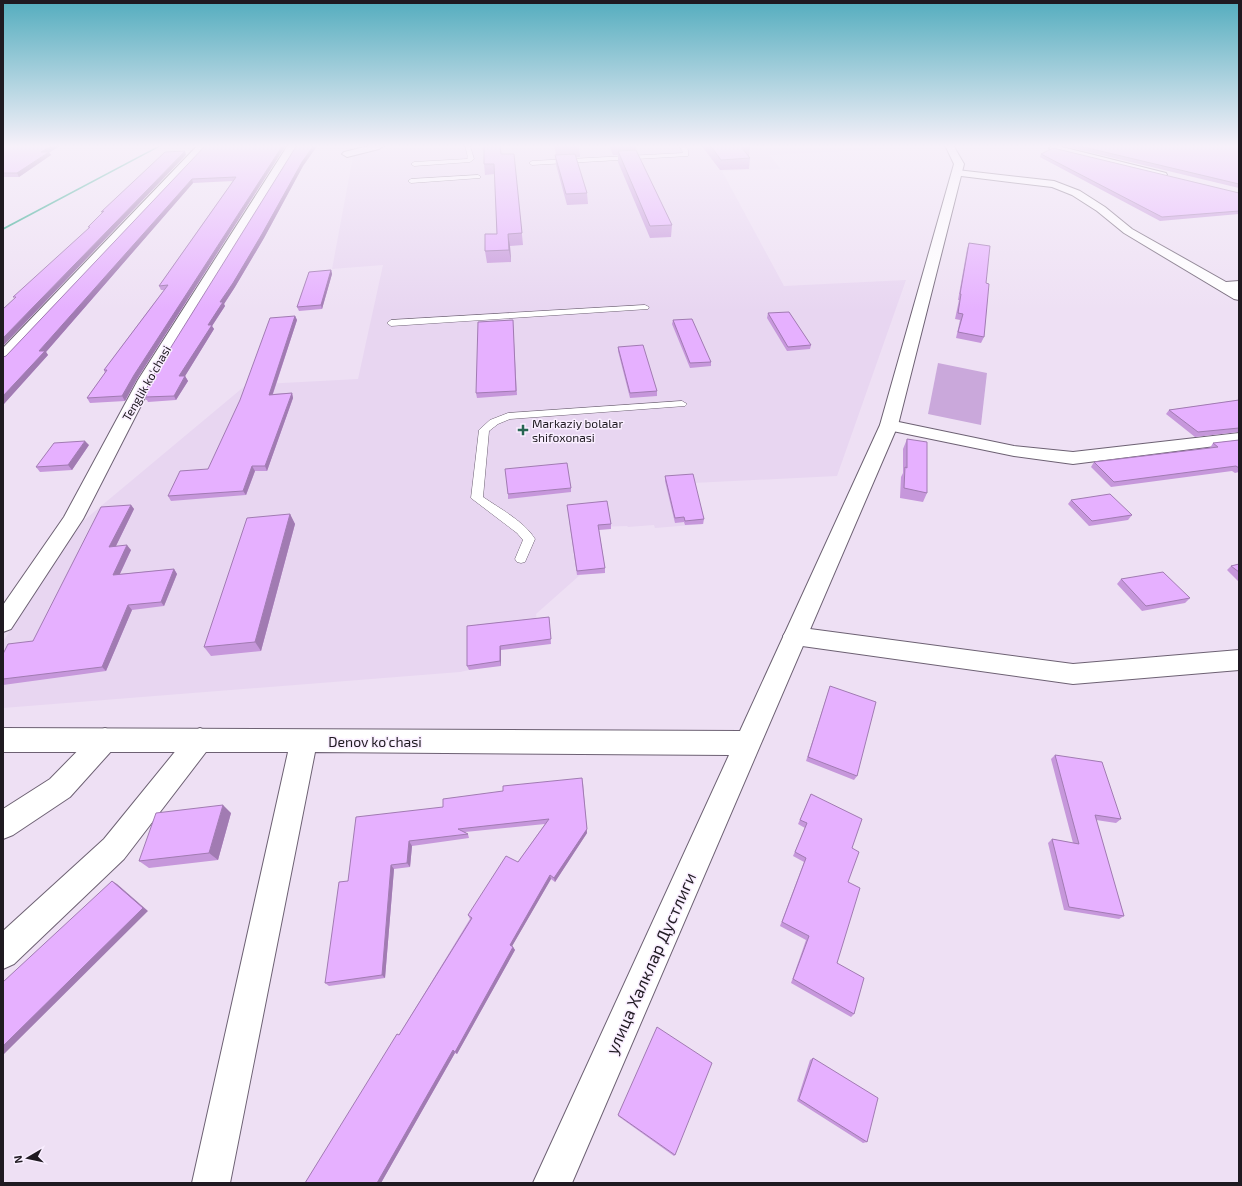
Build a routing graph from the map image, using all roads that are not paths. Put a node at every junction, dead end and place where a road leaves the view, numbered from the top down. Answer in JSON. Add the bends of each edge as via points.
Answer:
{"nodes":[{"id":1,"x":151,"y":200,"type":"edge"},
{"id":2,"x":258,"y":200,"type":"edge"},
{"id":3,"x":950,"y":200,"type":"edge"},
{"id":4,"x":1089,"y":200,"type":"edge"},
{"id":5,"x":1239,"y":285,"type":"edge"},
{"id":6,"x":1224,"y":286,"type":"junction"},
{"id":7,"x":1239,"y":296,"type":"edge"},
{"id":8,"x":645,"y":307,"type":"dead end"},
{"id":9,"x":391,"y":323,"type":"dead end"},
{"id":10,"x":3,"y":357,"type":"edge"},
{"id":11,"x":682,"y":404,"type":"dead end"},
{"id":12,"x":889,"y":424,"type":"junction"},
{"id":13,"x":1239,"y":438,"type":"edge"},
{"id":14,"x":521,"y":559,"type":"dead end"},
{"id":15,"x":3,"y":623,"type":"edge"},
{"id":16,"x":795,"y":636,"type":"junction"},
{"id":17,"x":1239,"y":660,"type":"edge"},
{"id":18,"x":3,"y":740,"type":"edge"},
{"id":19,"x":105,"y":740,"type":"junction"},
{"id":20,"x":200,"y":740,"type":"junction"},
{"id":21,"x":304,"y":740,"type":"junction"},
{"id":22,"x":747,"y":743,"type":"junction"},
{"id":23,"x":3,"y":826,"type":"edge"},
{"id":24,"x":3,"y":953,"type":"edge"},
{"id":25,"x":211,"y":1183,"type":"edge"},
{"id":26,"x":552,"y":1183,"type":"edge"}],
"edges":[{"from":1,"to":10,"type":"street"},
{"from":2,"to":15,"type":"street","name":"Tenglik ko'chasi","via":[[146,380],[73,519]]},
{"from":3,"to":12,"type":"street","name":"улица Халклар Дустлиги"},
{"from":4,"to":6,"type":"street","via":[[1102,208],[1128,231]]},
{"from":5,"to":6,"type":"street"},
{"from":6,"to":7,"type":"street"},
{"from":8,"to":9,"type":"lane"},
{"from":11,"to":14,"type":"lane","via":[[508,416],[484,430],[477,498],[521,530],[529,539]]},
{"from":12,"to":13,"type":"street","via":[[1014,451],[1073,458]]},
{"from":12,"to":16,"type":"street","name":"улица Халклар Дустлиги"},
{"from":16,"to":17,"type":"street","via":[[1073,674]]},
{"from":16,"to":22,"type":"street","name":"улица Халклар Дустлиги"},
{"from":18,"to":19,"type":"street","name":"Denov ko'chasi"},
{"from":19,"to":20,"type":"street","name":"Denov ko'chasi"},
{"from":19,"to":23,"type":"street","via":[[60,788]]},
{"from":20,"to":21,"type":"street","name":"Denov ko'chasi"},
{"from":20,"to":24,"type":"street","via":[[114,849]]},
{"from":21,"to":22,"type":"street","name":"Denov ko'chasi"},
{"from":21,"to":25,"type":"street"},
{"from":22,"to":26,"type":"street","name":"улица Халклар Дустлиги"}]}
